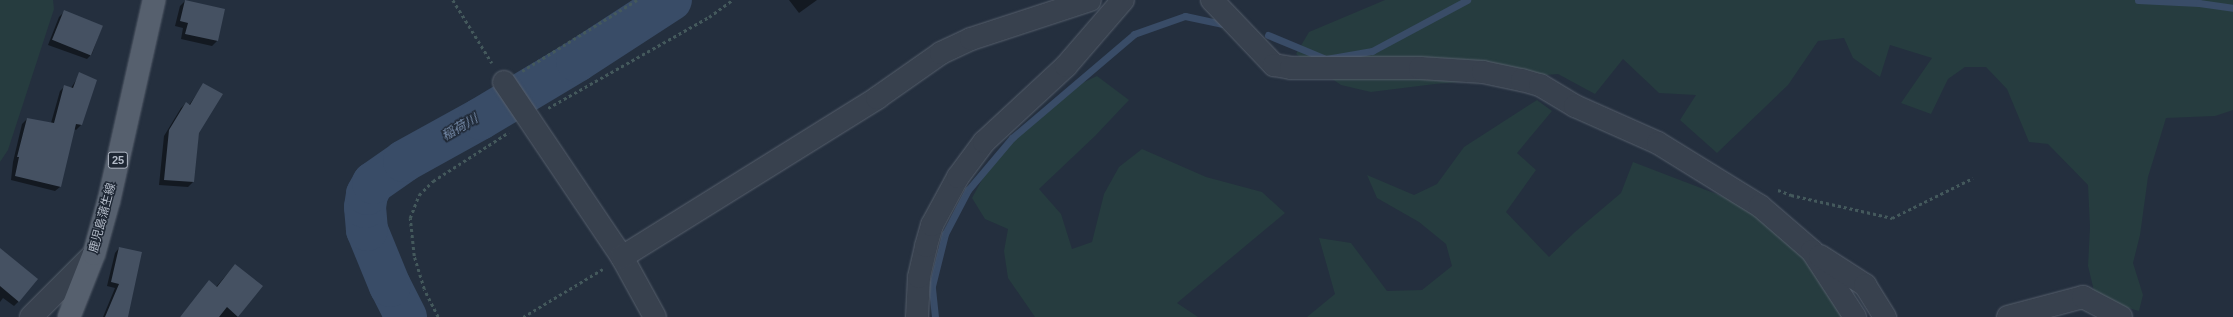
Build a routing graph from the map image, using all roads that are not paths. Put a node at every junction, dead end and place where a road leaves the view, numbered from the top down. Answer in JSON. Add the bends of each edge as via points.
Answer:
{"nodes":[{"id":1,"x":154,"y":0,"type":"edge"},
{"id":2,"x":1090,"y":0,"type":"edge"},
{"id":3,"x":1212,"y":0,"type":"edge"},
{"id":4,"x":1114,"y":2,"type":"edge"},
{"id":5,"x":504,"y":82,"type":"road end"},
{"id":6,"x":1812,"y":251,"type":"junction"},
{"id":7,"x":94,"y":254,"type":"junction"},
{"id":8,"x":622,"y":257,"type":"junction"},
{"id":9,"x":32,"y":317,"type":"edge"},
{"id":10,"x":69,"y":317,"type":"edge"},
{"id":11,"x":655,"y":317,"type":"edge"},
{"id":12,"x":917,"y":317,"type":"edge"},
{"id":13,"x":1856,"y":317,"type":"edge"},
{"id":14,"x":1885,"y":317,"type":"edge"},
{"id":15,"x":2008,"y":317,"type":"edge"},
{"id":16,"x":2121,"y":317,"type":"edge"}],
"edges":[{"from":1,"to":7,"type":"main road","name":"鹿児島蒲生線","number":"25","via":[[109,200]]},
{"from":2,"to":8,"type":"street","via":[[972,39],[941,53],[877,98]]},
{"from":3,"to":6,"type":"street","via":[[1274,65],[1291,68],[1420,68],[1483,72],[1540,85],[1575,106],[1658,143],[1760,206]]},
{"from":4,"to":12,"type":"street","via":[[1066,66],[984,142],[958,176],[932,225],[918,277]]},
{"from":5,"to":8,"type":"street"},
{"from":6,"to":13,"type":"street"},
{"from":6,"to":14,"type":"street","via":[[1865,285]]},
{"from":7,"to":9,"type":"street"},
{"from":7,"to":10,"type":"main road","name":"鹿児島蒲生線","number":"25"},
{"from":8,"to":11,"type":"street"},
{"from":15,"to":16,"type":"street","via":[[2083,297]]}]}
